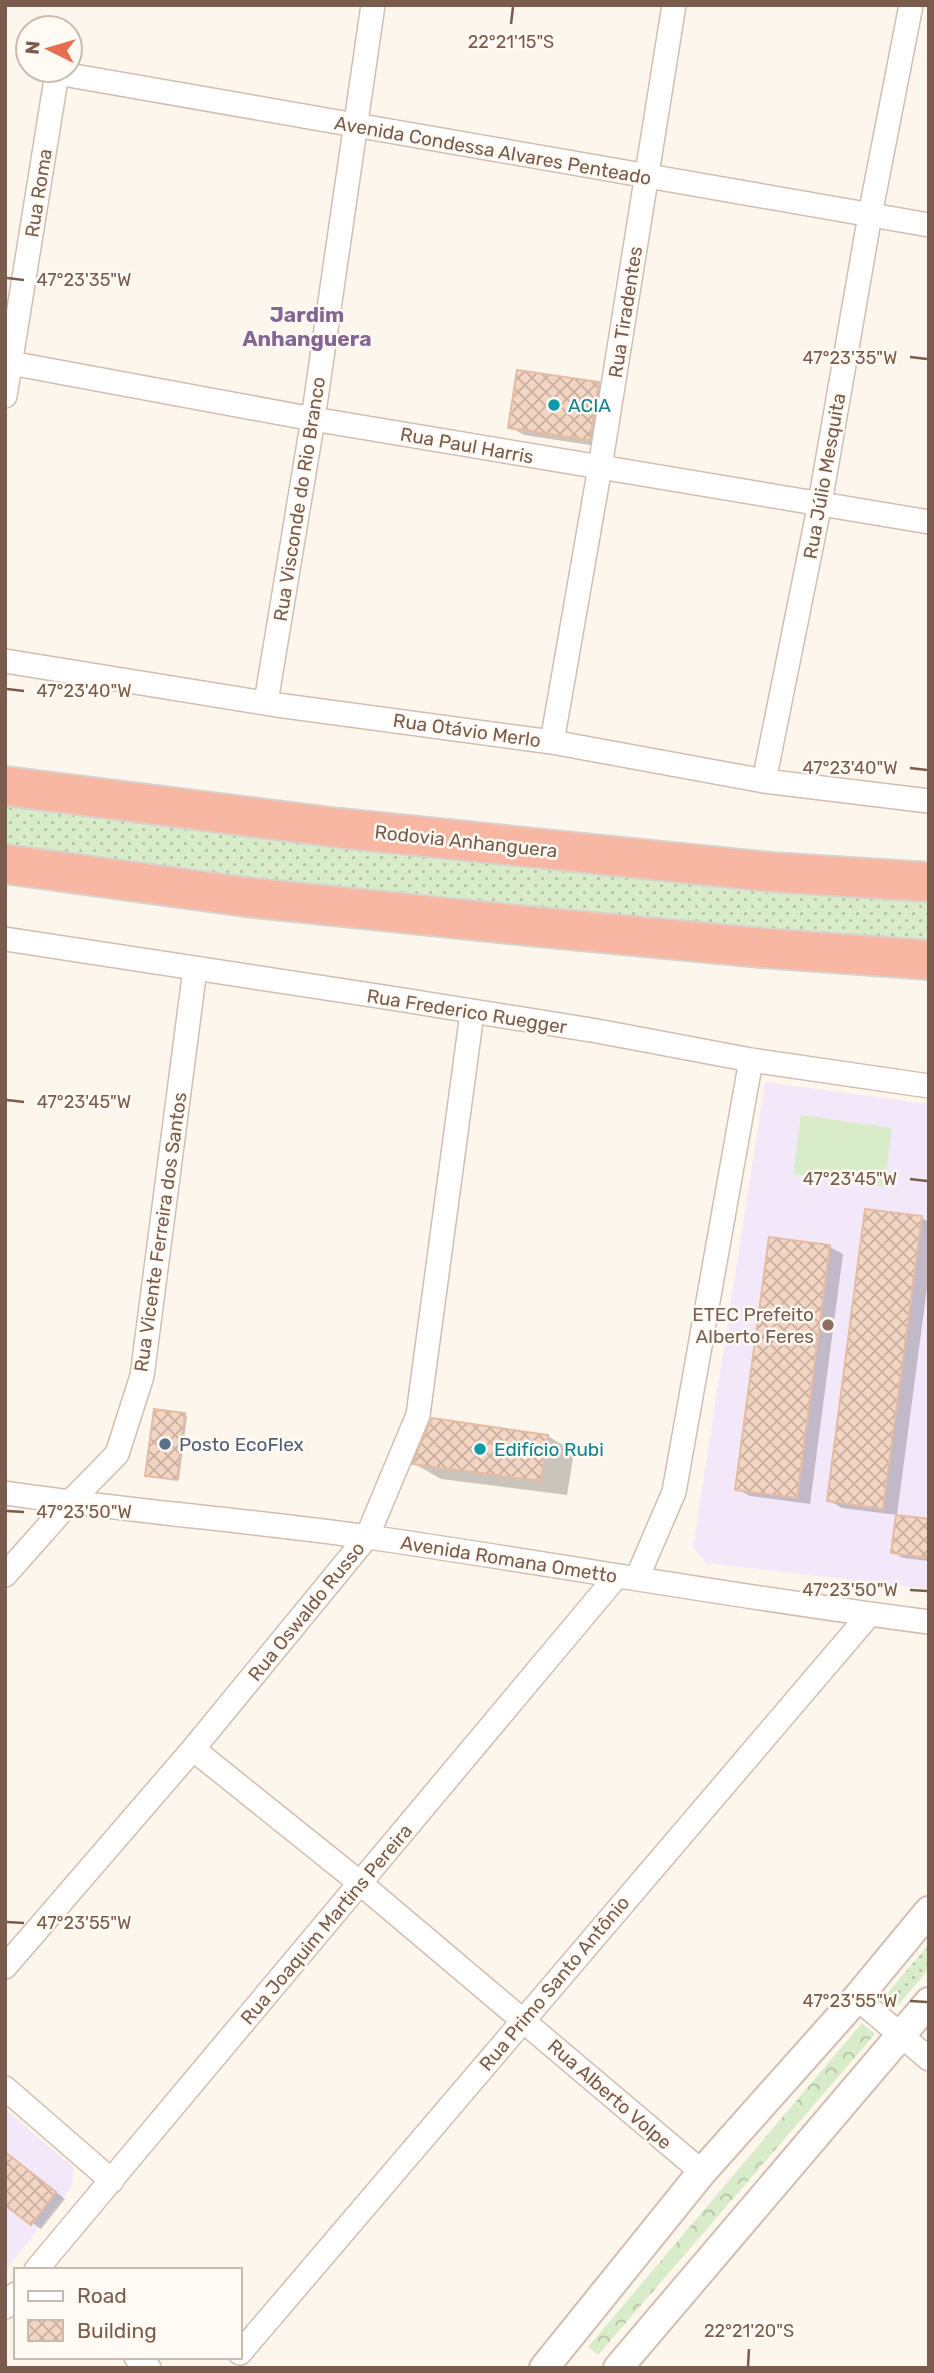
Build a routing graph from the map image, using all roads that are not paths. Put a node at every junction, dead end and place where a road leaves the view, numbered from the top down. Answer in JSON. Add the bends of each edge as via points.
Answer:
{"nodes":[{"id":1,"x":373,"y":5,"type":"edge"},
{"id":2,"x":674,"y":5,"type":"edge"},
{"id":3,"x":911,"y":5,"type":"edge"},
{"id":4,"x":84,"y":78,"type":"edge"},
{"id":5,"x":55,"y":84,"type":"edge"},
{"id":6,"x":356,"y":126,"type":"junction"},
{"id":7,"x":646,"y":177,"type":"junction"},
{"id":8,"x":870,"y":215,"type":"junction"},
{"id":9,"x":929,"y":225,"type":"edge"},
{"id":10,"x":8,"y":363,"type":"edge"},
{"id":11,"x":5,"y":396,"type":"edge"},
{"id":12,"x":313,"y":419,"type":"junction"},
{"id":13,"x":600,"y":467,"type":"junction"},
{"id":14,"x":820,"y":503,"type":"junction"},
{"id":15,"x":929,"y":522,"type":"edge"},
{"id":16,"x":5,"y":661,"type":"edge"},
{"id":17,"x":266,"y":702,"type":"junction"},
{"id":18,"x":552,"y":742,"type":"junction"},
{"id":19,"x":764,"y":781,"type":"junction"},
{"id":20,"x":5,"y":786,"type":"edge"},
{"id":21,"x":929,"y":801,"type":"edge"},
{"id":22,"x":5,"y":864,"type":"edge"},
{"id":23,"x":929,"y":882,"type":"edge"},
{"id":24,"x":5,"y":939,"type":"edge"},
{"id":25,"x":929,"y":960,"type":"edge"},
{"id":26,"x":195,"y":969,"type":"junction"},
{"id":27,"x":472,"y":1013,"type":"junction"},
{"id":28,"x":751,"y":1060,"type":"junction"},
{"id":29,"x":929,"y":1086,"type":"edge"},
{"id":30,"x":5,"y":1493,"type":"edge"},
{"id":31,"x":69,"y":1503,"type":"junction"},
{"id":32,"x":367,"y":1537,"type":"junction"},
{"id":33,"x":5,"y":1575,"type":"edge"},
{"id":34,"x":627,"y":1578,"type":"junction"},
{"id":35,"x":869,"y":1615,"type":"junction"},
{"id":36,"x":929,"y":1622,"type":"edge"},
{"id":37,"x":193,"y":1749,"type":"junction"},
{"id":38,"x":360,"y":1883,"type":"junction"},
{"id":39,"x":929,"y":1911,"type":"edge"},
{"id":40,"x":5,"y":1968,"type":"edge"},
{"id":41,"x":857,"y":1998,"type":"junction"},
{"id":42,"x":929,"y":2002,"type":"edge"},
{"id":43,"x":523,"y":2019,"type":"junction"},
{"id":44,"x":901,"y":2035,"type":"junction"},
{"id":45,"x":929,"y":2059,"type":"edge"},
{"id":46,"x":5,"y":2088,"type":"edge"},
{"id":47,"x":702,"y":2172,"type":"junction"},
{"id":48,"x":112,"y":2181,"type":"junction"},
{"id":49,"x":38,"y":2268,"type":"edge"},
{"id":50,"x":242,"y":2351,"type":"edge"},
{"id":51,"x":544,"y":2368,"type":"edge"},
{"id":52,"x":618,"y":2368,"type":"edge"}],
"edges":[{"from":1,"to":6,"type":"street","name":"Rua Visconde do Rio Branco"},
{"from":2,"to":7,"type":"street","name":"Rua Tiradentes"},
{"from":3,"to":8,"type":"street","name":"Rua Júlio Mesquita"},
{"from":4,"to":6,"type":"street","name":"Avenida Condessa Alvares Penteado"},
{"from":5,"to":10,"type":"street","name":"Rua Roma"},
{"from":6,"to":7,"type":"street","name":"Avenida Condessa Alvares Penteado"},
{"from":6,"to":12,"type":"street","name":"Rua Visconde do Rio Branco"},
{"from":7,"to":8,"type":"street","name":"Avenida Condessa Alvares Penteado"},
{"from":7,"to":13,"type":"street","name":"Rua Tiradentes"},
{"from":8,"to":9,"type":"street","name":"Avenida Condessa Alvares Penteado"},
{"from":8,"to":14,"type":"street","name":"Rua Júlio Mesquita"},
{"from":10,"to":11,"type":"street","name":"Rua Roma"},
{"from":10,"to":12,"type":"street","name":"Rua Paul Harris"},
{"from":12,"to":13,"type":"street","name":"Rua Paul Harris"},
{"from":12,"to":17,"type":"street","name":"Rua Visconde do Rio Branco"},
{"from":13,"to":14,"type":"street","name":"Rua Paul Harris"},
{"from":13,"to":18,"type":"street","name":"Rua Tiradentes"},
{"from":14,"to":15,"type":"street","name":"Rua Paul Harris"},
{"from":14,"to":19,"type":"street","name":"Rua Júlio Mesquita"},
{"from":16,"to":17,"type":"street","name":"Rua Otávio Merlo"},
{"from":17,"to":18,"type":"street","name":"Rua Otávio Merlo"},
{"from":18,"to":19,"type":"street","name":"Rua Otávio Merlo"},
{"from":19,"to":21,"type":"street","name":"Rua Otávio Merlo"},
{"from":20,"to":23,"type":"highway","name":"Rodovia Anhanguera","via":[[352,830],[770,872]]},
{"from":22,"to":25,"type":"highway","via":[[246,897]]},
{"from":24,"to":26,"type":"street","name":"Rua Frederico Ruegger"},
{"from":26,"to":27,"type":"street","name":"Rua Frederico Ruegger"},
{"from":26,"to":31,"type":"street","name":"Rua Vicente Ferreira dos Santos","via":[[142,1376],[117,1454]]},
{"from":27,"to":28,"type":"street","name":"Rua Frederico Ruegger"},
{"from":27,"to":32,"type":"street","name":"Rua Oswaldo Russo","via":[[418,1415]]},
{"from":28,"to":29,"type":"street","name":"Rua Frederico Ruegger"},
{"from":28,"to":34,"type":"street","name":"Rua Joaquim Martins Pereira","via":[[674,1492]]},
{"from":30,"to":31,"type":"street","name":"Avenida Romana Ometto"},
{"from":31,"to":32,"type":"street","name":"Avenida Romana Ometto"},
{"from":31,"to":33,"type":"street","name":"Rua Vicente Ferreira dos Santos"},
{"from":32,"to":34,"type":"street","name":"Avenida Romana Ometto"},
{"from":32,"to":37,"type":"street","name":"Rua Oswaldo Russo"},
{"from":34,"to":35,"type":"street","name":"Avenida Romana Ometto"},
{"from":34,"to":38,"type":"street","name":"Rua Joaquim Martins Pereira"},
{"from":35,"to":36,"type":"street","name":"Avenida Romana Ometto"},
{"from":35,"to":43,"type":"street","name":"Rua Primo Santo Antônio"},
{"from":37,"to":38,"type":"street","name":"Rua Alberto Volpe"},
{"from":37,"to":40,"type":"street","name":"Rua Oswaldo Russo"},
{"from":38,"to":43,"type":"street","name":"Rua Alberto Volpe"},
{"from":38,"to":48,"type":"street","name":"Rua Joaquim Martins Pereira"},
{"from":39,"to":41,"type":"street"},
{"from":41,"to":44,"type":"street"},
{"from":41,"to":47,"type":"street"},
{"from":42,"to":44,"type":"street"},
{"from":43,"to":47,"type":"street","name":"Rua Alberto Volpe"},
{"from":43,"to":50,"type":"street","name":"Rua Primo Santo Antônio"},
{"from":44,"to":45,"type":"street"},
{"from":44,"to":52,"type":"street"},
{"from":46,"to":48,"type":"street"},
{"from":47,"to":51,"type":"street"},
{"from":48,"to":49,"type":"street","name":"Rua Joaquim Martins Pereira"}]}
